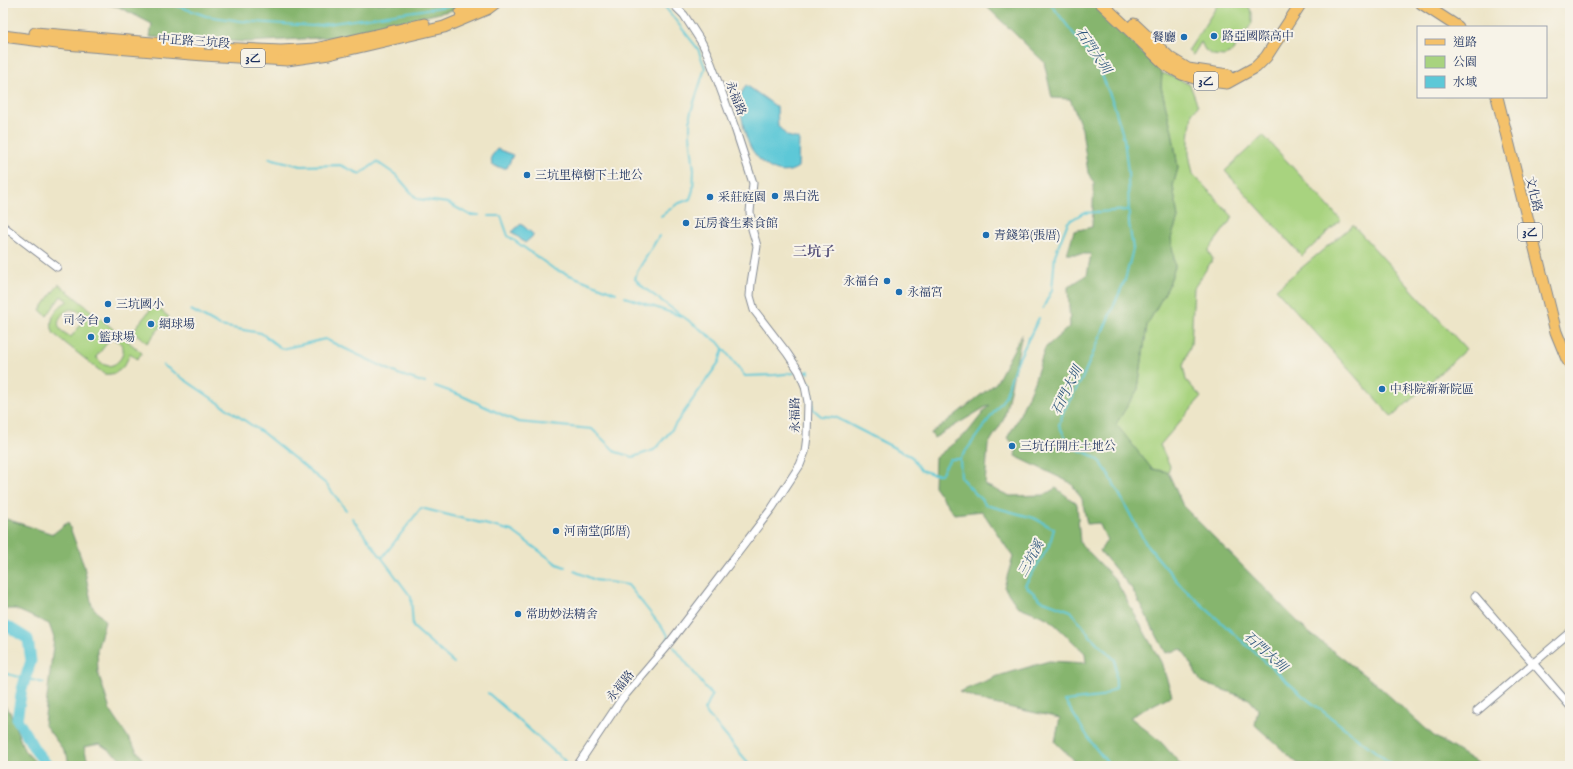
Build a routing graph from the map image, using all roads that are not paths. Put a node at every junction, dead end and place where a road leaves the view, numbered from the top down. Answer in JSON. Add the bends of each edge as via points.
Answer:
{"nodes":[{"id":1,"x":481,"y":3,"type":"edge"},
{"id":2,"x":495,"y":3,"type":"edge"},
{"id":3,"x":672,"y":3,"type":"edge"},
{"id":4,"x":1101,"y":3,"type":"edge"},
{"id":5,"x":1112,"y":3,"type":"edge"},
{"id":6,"x":1292,"y":3,"type":"edge"},
{"id":7,"x":1301,"y":3,"type":"edge"},
{"id":8,"x":1421,"y":3,"type":"edge"},
{"id":9,"x":1456,"y":26,"type":"edge"},
{"id":10,"x":3,"y":29,"type":"edge"},
{"id":11,"x":3,"y":36,"type":"edge"},
{"id":12,"x":1497,"y":98,"type":"edge"},
{"id":13,"x":3,"y":226,"type":"edge"},
{"id":14,"x":57,"y":267,"type":"dead end"},
{"id":15,"x":1570,"y":364,"type":"edge"},
{"id":16,"x":1475,"y":596,"type":"dead end"},
{"id":17,"x":1569,"y":633,"type":"dead end"},
{"id":18,"x":1533,"y":664,"type":"junction"},
{"id":19,"x":1570,"y":706,"type":"edge"},
{"id":20,"x":1477,"y":711,"type":"dead end"},
{"id":21,"x":577,"y":766,"type":"edge"}],
"edges":[{"from":1,"to":10,"type":"main road","name":"中正路三坑段","number":"3乙","via":[[444,19],[315,49],[281,51],[199,47]]},
{"from":2,"to":11,"type":"main road","name":"中正路三坑段","number":"3乙","via":[[487,9],[444,27],[329,54],[287,60],[73,45]]},
{"from":3,"to":21,"type":"street","name":"永福路","via":[[684,15],[708,55],[753,182],[750,212],[757,246],[750,296],[754,310],[788,353],[805,386],[808,402],[807,436],[800,464],[772,508],[670,642],[621,700]]},
{"from":4,"to":7,"type":"main road","number":"3乙","via":[[1166,65],[1201,80],[1227,83],[1256,67],[1266,57]]},
{"from":5,"to":6,"type":"main road","number":"3乙","via":[[1170,58],[1188,69],[1230,75],[1253,63],[1265,49]]},
{"from":8,"to":9,"type":"main road"},
{"from":12,"to":15,"type":"main road","name":"文化路","number":"3乙","via":[[1556,332]]},
{"from":13,"to":14,"type":"street"},
{"from":16,"to":18,"type":"street"},
{"from":17,"to":18,"type":"street"},
{"from":18,"to":19,"type":"street"},
{"from":18,"to":20,"type":"street"}]}
